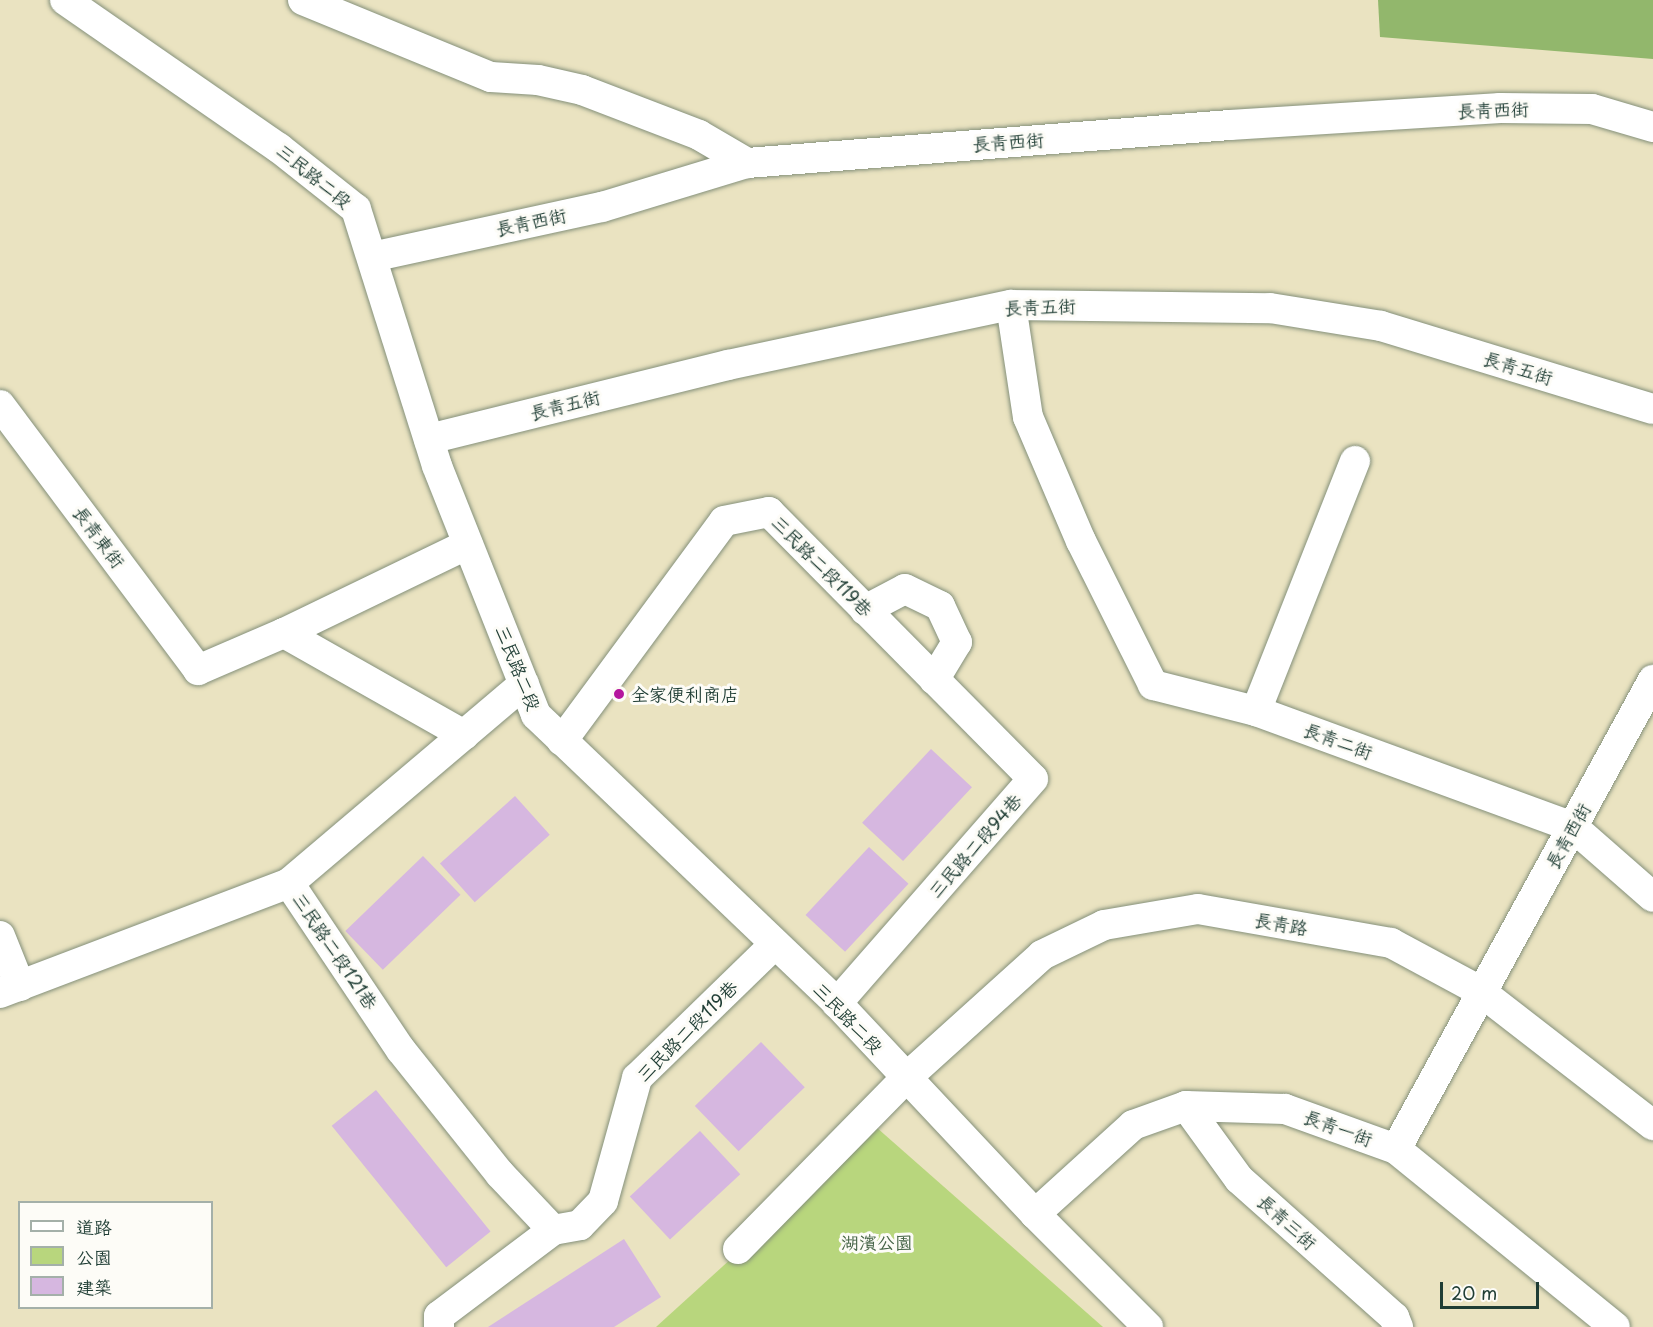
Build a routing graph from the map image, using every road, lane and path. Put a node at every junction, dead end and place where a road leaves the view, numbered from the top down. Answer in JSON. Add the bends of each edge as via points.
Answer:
{"nodes":[{"id":1,"x":65,"y":0,"type":"edge"},
{"id":2,"x":303,"y":0,"type":"edge"},
{"id":3,"x":1653,"y":127,"type":"edge"},
{"id":4,"x":747,"y":163,"type":"junction"},
{"id":5,"x":372,"y":257,"type":"junction"},
{"id":6,"x":1011,"y":305,"type":"junction"},
{"id":7,"x":0,"y":405,"type":"edge"},
{"id":8,"x":1653,"y":409,"type":"edge"},
{"id":9,"x":429,"y":439,"type":"junction"},
{"id":10,"x":1355,"y":461,"type":"dead end"},
{"id":11,"x":468,"y":544,"type":"junction"},
{"id":12,"x":865,"y":610,"type":"junction"},
{"id":13,"x":284,"y":633,"type":"junction"},
{"id":14,"x":897,"y":642,"type":"joint"},
{"id":15,"x":934,"y":680,"type":"junction"},
{"id":16,"x":1653,"y":680,"type":"edge"},
{"id":17,"x":524,"y":684,"type":"junction"},
{"id":18,"x":1256,"y":711,"type":"junction"},
{"id":19,"x":464,"y":735,"type":"junction"},
{"id":20,"x":562,"y":741,"type":"junction"},
{"id":21,"x":1574,"y":827,"type":"junction"},
{"id":22,"x":289,"y":883,"type":"junction"},
{"id":23,"x":1653,"y":897,"type":"edge"},
{"id":24,"x":0,"y":936,"type":"edge"},
{"id":25,"x":774,"y":945,"type":"junction"},
{"id":26,"x":10,"y":990,"type":"edge"},
{"id":27,"x":1480,"y":991,"type":"junction"},
{"id":28,"x":837,"y":1003,"type":"junction"},
{"id":29,"x":906,"y":1078,"type":"junction"},
{"id":30,"x":1186,"y":1106,"type":"junction"},
{"id":31,"x":1653,"y":1125,"type":"edge"},
{"id":32,"x":1396,"y":1149,"type":"junction"},
{"id":33,"x":1035,"y":1214,"type":"junction"},
{"id":34,"x":553,"y":1230,"type":"junction"},
{"id":35,"x":738,"y":1249,"type":"dead end"},
{"id":36,"x":439,"y":1327,"type":"edge"},
{"id":37,"x":1149,"y":1327,"type":"edge"},
{"id":38,"x":1398,"y":1327,"type":"edge"},
{"id":39,"x":1615,"y":1327,"type":"edge"}],
"edges":[{"from":1,"to":5,"type":"street","name":"三民路二段","via":[[279,148],[356,209]]},
{"from":2,"to":4,"type":"street","via":[[491,77],[538,80],[582,90],[699,135]]},
{"from":3,"to":4,"type":"street","name":"長青西街","via":[[1592,109],[1500,108]]},
{"from":4,"to":5,"type":"street","name":"長青西街","via":[[602,207]]},
{"from":5,"to":9,"type":"street","name":"三民路二段"},
{"from":6,"to":8,"type":"street","name":"長青五街","via":[[1270,308],[1381,326]]},
{"from":6,"to":9,"type":"street","name":"長青五街","via":[[728,364]]},
{"from":6,"to":18,"type":"street","name":"長青二街","via":[[1028,417],[1081,541],[1154,685]]},
{"from":7,"to":13,"type":"street","name":"長青東街","via":[[198,670]]},
{"from":9,"to":11,"type":"street","name":"三民路二段"},
{"from":10,"to":18,"type":"street"},
{"from":11,"to":13,"type":"street"},
{"from":11,"to":17,"type":"street","name":"三民路二段"},
{"from":12,"to":14,"type":"street","name":"三民路二段119巷"},
{"from":12,"to":15,"type":"street","via":[[906,589],[940,606],[957,642]]},
{"from":12,"to":20,"type":"street","name":"三民路二段119巷","via":[[769,512],[724,521]]},
{"from":13,"to":19,"type":"street"},
{"from":14,"to":15,"type":"street","name":"三民路二段94巷"},
{"from":15,"to":28,"type":"street","name":"三民路二段94巷","via":[[1033,779]]},
{"from":16,"to":21,"type":"street","name":"長青西街"},
{"from":17,"to":19,"type":"street","name":"三民路二段121巷"},
{"from":17,"to":20,"type":"street","name":"三民路二段","via":[[536,715]]},
{"from":18,"to":21,"type":"street","name":"長青二街"},
{"from":19,"to":22,"type":"street","name":"三民路二段121巷"},
{"from":20,"to":25,"type":"street","name":"三民路二段"},
{"from":21,"to":23,"type":"street","name":"長青二街"},
{"from":21,"to":27,"type":"street","name":"長青西街"},
{"from":22,"to":26,"type":"street"},
{"from":22,"to":34,"type":"street","name":"三民路二段121巷","via":[[401,1050],[500,1174]]},
{"from":24,"to":26,"type":"street"},
{"from":25,"to":28,"type":"street","name":"三民路二段"},
{"from":25,"to":34,"type":"street","name":"三民路二段119巷","via":[[637,1077],[603,1201],[580,1225]]},
{"from":27,"to":29,"type":"street","name":"長青路","via":[[1391,943],[1198,909],[1104,925],[1042,955]]},
{"from":27,"to":31,"type":"street","name":"長青路"},
{"from":27,"to":32,"type":"street","name":"長青西街"},
{"from":28,"to":29,"type":"street","name":"三民路二段"},
{"from":29,"to":33,"type":"street","name":"三民路二段"},
{"from":29,"to":35,"type":"street","name":"長青路"},
{"from":30,"to":32,"type":"street","name":"長青一街","via":[[1285,1109]]},
{"from":30,"to":33,"type":"street","name":"長青一街","via":[[1133,1125]]},
{"from":30,"to":38,"type":"street","name":"長青三街","via":[[1239,1179],[1394,1317]]},
{"from":32,"to":39,"type":"street","name":"長青一街"},
{"from":33,"to":37,"type":"street","name":"三民路二段"},
{"from":34,"to":36,"type":"street","name":"三民路二段119巷","via":[[439,1316]]}]}
